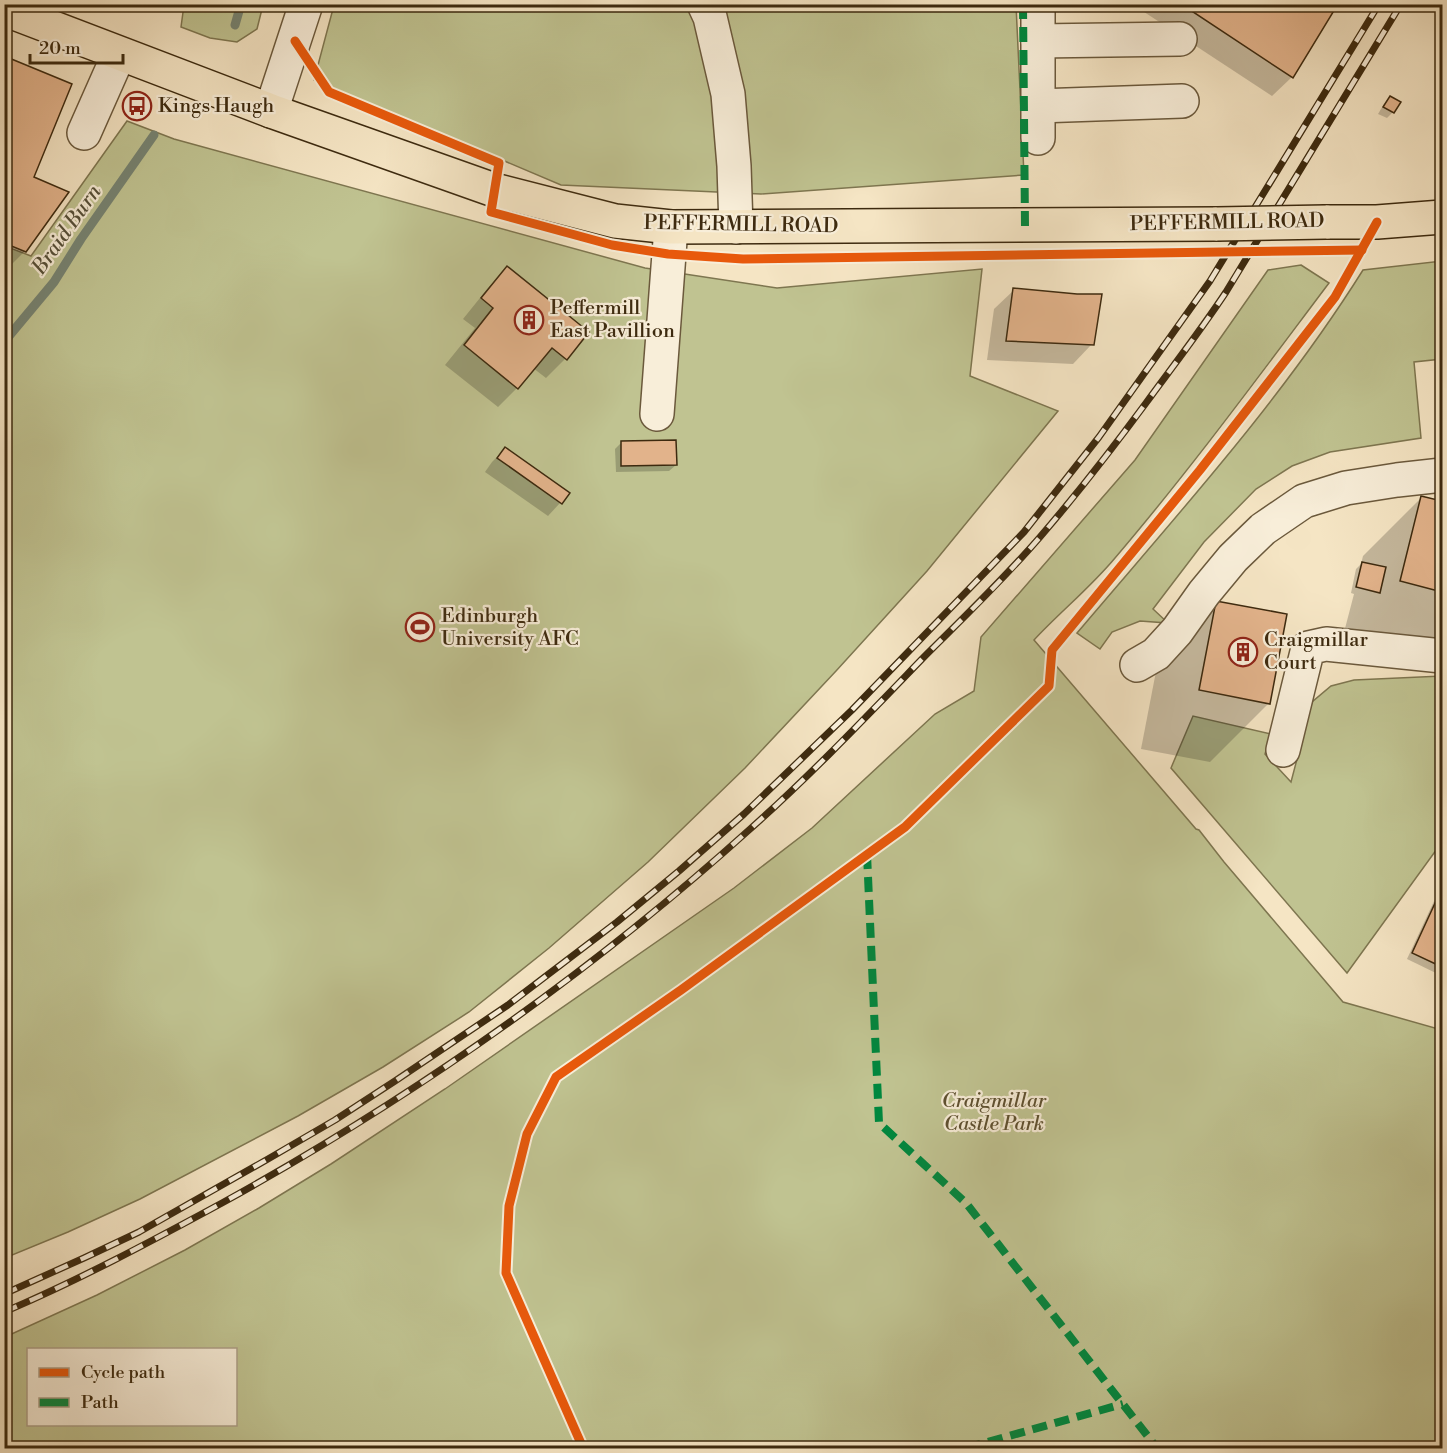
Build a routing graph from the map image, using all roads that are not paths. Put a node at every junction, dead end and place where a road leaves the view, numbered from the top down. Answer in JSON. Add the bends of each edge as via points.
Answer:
{"nodes":[{"id":1,"x":306,"y":4,"type":"edge"},
{"id":2,"x":704,"y":4,"type":"edge"},
{"id":3,"x":1038,"y":4,"type":"edge"},
{"id":4,"x":4,"y":9,"type":"edge"},
{"id":5,"x":1180,"y":39,"type":"dead end"},
{"id":6,"x":1038,"y":41,"type":"junction"},
{"id":7,"x":119,"y":54,"type":"junction"},
{"id":8,"x":1182,"y":101,"type":"dead end"},
{"id":9,"x":1038,"y":106,"type":"junction"},
{"id":10,"x":272,"y":111,"type":"junction"},
{"id":11,"x":84,"y":133,"type":"dead end"},
{"id":12,"x":1038,"y":138,"type":"dead end"},
{"id":13,"x":1443,"y":217,"type":"edge"},
{"id":14,"x":671,"y":227,"type":"junction"},
{"id":15,"x":736,"y":227,"type":"junction"},
{"id":16,"x":657,"y":414,"type":"dead end"},
{"id":17,"x":1443,"y":475,"type":"edge"},
{"id":18,"x":1443,"y":656,"type":"edge"},
{"id":19,"x":1137,"y":665,"type":"dead end"},
{"id":20,"x":1283,"y":750,"type":"dead end"}],
"edges":[{"from":1,"to":10,"type":"street"},
{"from":2,"to":15,"type":"street","via":[[728,94]]},
{"from":3,"to":6,"type":"street"},
{"from":4,"to":7,"type":"main road","name":"PEFFERMILL ROAD"},
{"from":5,"to":6,"type":"street"},
{"from":6,"to":9,"type":"street"},
{"from":7,"to":10,"type":"main road","name":"PEFFERMILL ROAD"},
{"from":7,"to":11,"type":"street"},
{"from":8,"to":9,"type":"street"},
{"from":9,"to":12,"type":"street"},
{"from":10,"to":14,"type":"main road","name":"PEFFERMILL ROAD","via":[[494,190],[615,221]]},
{"from":13,"to":15,"type":"main road","name":"PEFFERMILL ROAD","bridge":true,"via":[[1377,222]]},
{"from":14,"to":15,"type":"main road","name":"PEFFERMILL ROAD"},
{"from":14,"to":16,"type":"street"},
{"from":17,"to":19,"type":"street","via":[[1346,488],[1304,501],[1263,529],[1233,558],[1177,631],[1156,654]]},
{"from":18,"to":20,"type":"street","via":[[1326,644],[1308,648]]}]}
